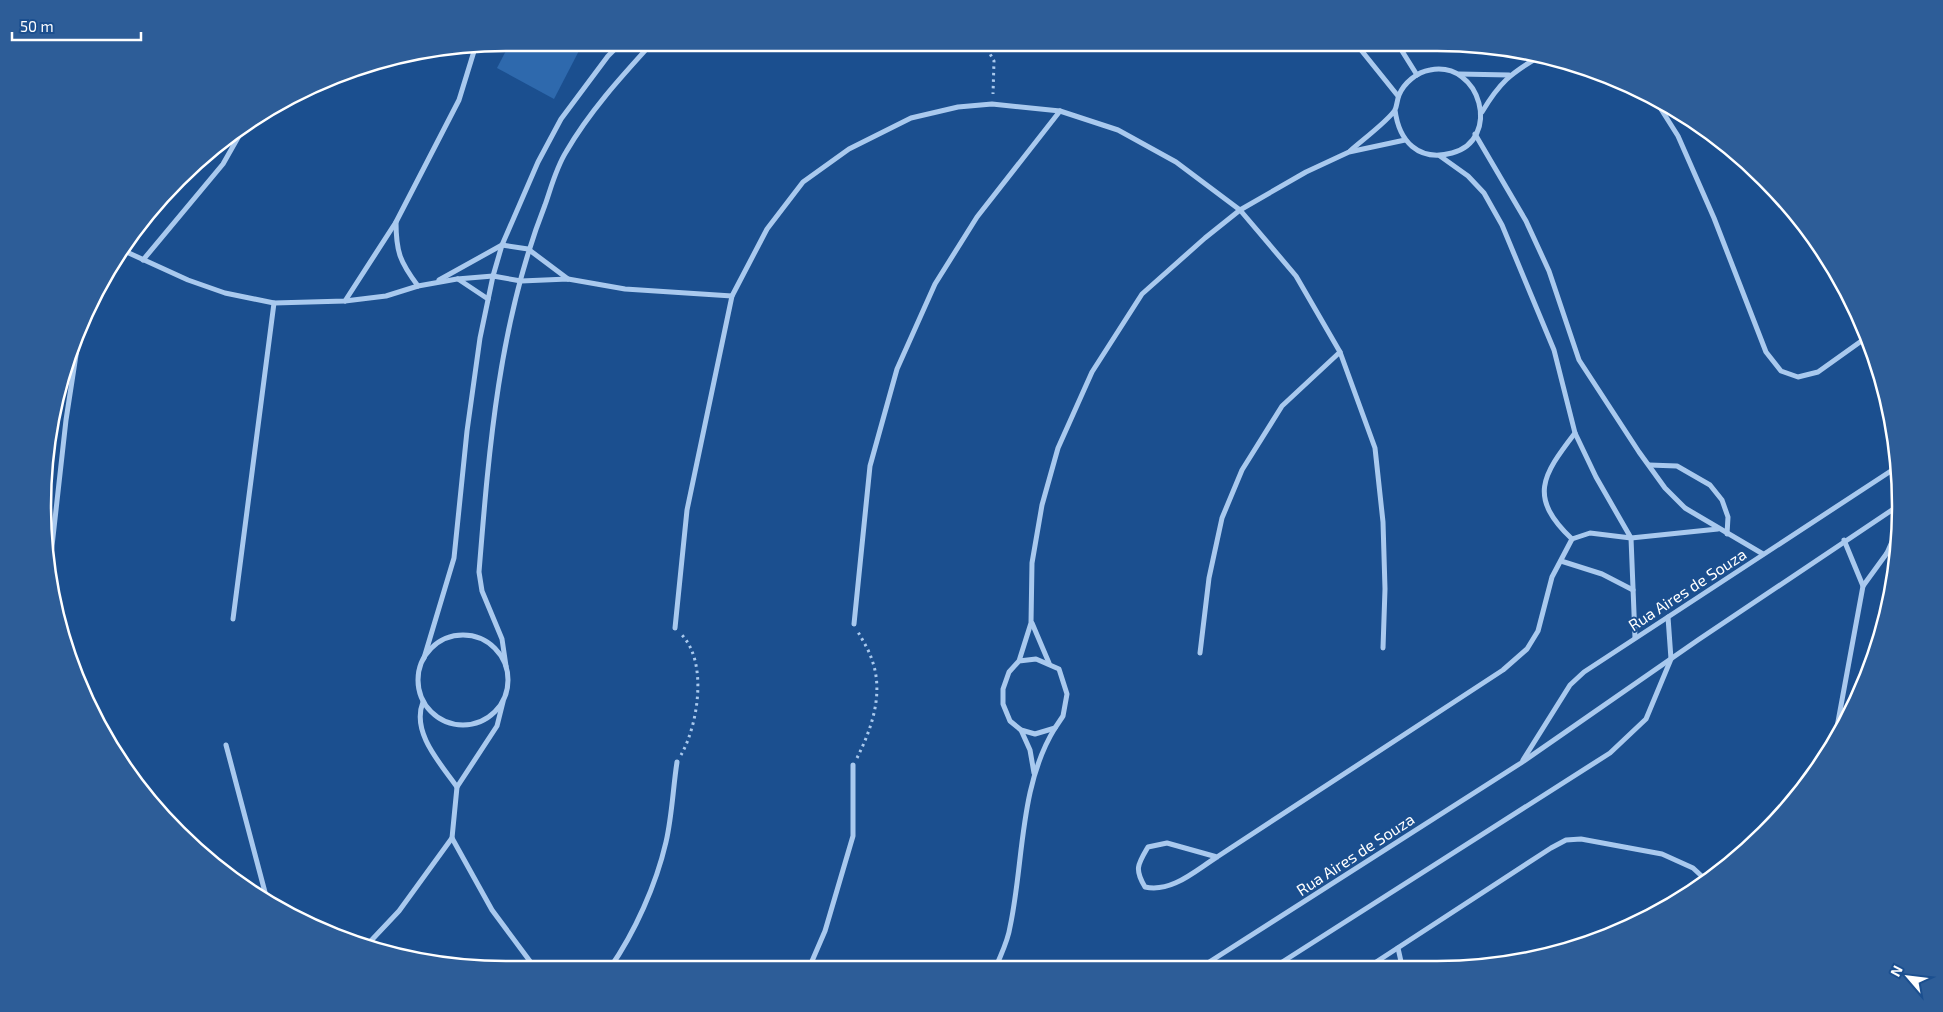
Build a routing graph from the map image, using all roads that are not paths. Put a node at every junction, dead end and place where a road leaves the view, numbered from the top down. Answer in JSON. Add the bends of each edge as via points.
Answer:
{"nodes":[{"id":1,"x":613,"y":51,"type":"edge"},
{"id":2,"x":645,"y":51,"type":"edge"},
{"id":3,"x":1362,"y":51,"type":"edge"},
{"id":4,"x":1402,"y":51,"type":"edge"},
{"id":5,"x":474,"y":52,"type":"edge"},
{"id":6,"x":1531,"y":61,"type":"edge"},
{"id":7,"x":1417,"y":74,"type":"junction"},
{"id":8,"x":1458,"y":74,"type":"junction"},
{"id":9,"x":1509,"y":75,"type":"junction"},
{"id":10,"x":1398,"y":96,"type":"junction"},
{"id":11,"x":1395,"y":110,"type":"junction"},
{"id":12,"x":1060,"y":111,"type":"junction"},
{"id":13,"x":1662,"y":111,"type":"edge"},
{"id":14,"x":1482,"y":112,"type":"junction"},
{"id":15,"x":1476,"y":134,"type":"junction"},
{"id":16,"x":238,"y":139,"type":"edge"},
{"id":17,"x":1405,"y":140,"type":"junction"},
{"id":18,"x":1349,"y":152,"type":"junction"},
{"id":19,"x":1440,"y":156,"type":"junction"},
{"id":20,"x":1240,"y":210,"type":"junction"},
{"id":21,"x":396,"y":222,"type":"junction"},
{"id":22,"x":502,"y":245,"type":"junction"},
{"id":23,"x":528,"y":249,"type":"junction"},
{"id":24,"x":128,"y":253,"type":"edge"},
{"id":25,"x":143,"y":260,"type":"junction"},
{"id":26,"x":493,"y":276,"type":"junction"},
{"id":27,"x":457,"y":278,"type":"junction"},
{"id":28,"x":568,"y":279,"type":"junction"},
{"id":29,"x":521,"y":281,"type":"junction"},
{"id":30,"x":434,"y":283,"type":"junction"},
{"id":31,"x":418,"y":286,"type":"junction"},
{"id":32,"x":732,"y":296,"type":"junction"},
{"id":33,"x":488,"y":300,"type":"junction"},
{"id":34,"x":345,"y":301,"type":"junction"},
{"id":35,"x":274,"y":303,"type":"junction"},
{"id":36,"x":1861,"y":341,"type":"edge"},
{"id":37,"x":1340,"y":352,"type":"junction"},
{"id":38,"x":75,"y":359,"type":"edge"},
{"id":39,"x":1575,"y":433,"type":"junction"},
{"id":40,"x":1649,"y":465,"type":"junction"},
{"id":41,"x":1891,"y":471,"type":"edge"},
{"id":42,"x":1892,"y":510,"type":"edge"},
{"id":43,"x":1718,"y":529,"type":"junction"},
{"id":44,"x":1727,"y":534,"type":"junction"},
{"id":45,"x":1631,"y":538,"type":"junction"},
{"id":46,"x":1572,"y":539,"type":"junction"},
{"id":47,"x":1844,"y":540,"type":"junction"},
{"id":48,"x":53,"y":541,"type":"edge"},
{"id":49,"x":1890,"y":546,"type":"edge"},
{"id":50,"x":1887,"y":553,"type":"joint"},
{"id":51,"x":1763,"y":554,"type":"junction"},
{"id":52,"x":1561,"y":561,"type":"junction"},
{"id":53,"x":1863,"y":586,"type":"junction"},
{"id":54,"x":1633,"y":590,"type":"junction"},
{"id":55,"x":1668,"y":617,"type":"junction"},
{"id":56,"x":233,"y":619,"type":"dead end"},
{"id":57,"x":1032,"y":623,"type":"junction"},
{"id":58,"x":854,"y":624,"type":"road end"},
{"id":59,"x":675,"y":628,"type":"road end"},
{"id":60,"x":1635,"y":638,"type":"junction"},
{"id":61,"x":1383,"y":648,"type":"dead end"},
{"id":62,"x":1200,"y":653,"type":"dead end"},
{"id":63,"x":424,"y":658,"type":"junction"},
{"id":64,"x":1671,"y":660,"type":"junction"},
{"id":65,"x":1019,"y":661,"type":"junction"},
{"id":66,"x":1048,"y":662,"type":"junction"},
{"id":67,"x":506,"y":666,"type":"junction"},
{"id":68,"x":505,"y":695,"type":"junction"},
{"id":69,"x":423,"y":702,"type":"junction"},
{"id":70,"x":1838,"y":719,"type":"edge"},
{"id":71,"x":1055,"y":728,"type":"junction"},
{"id":72,"x":1021,"y":730,"type":"junction"},
{"id":73,"x":226,"y":745,"type":"dead end"},
{"id":74,"x":677,"y":762,"type":"road end"},
{"id":75,"x":1521,"y":763,"type":"junction"},
{"id":76,"x":853,"y":765,"type":"road end"},
{"id":77,"x":1034,"y":773,"type":"junction"},
{"id":78,"x":457,"y":787,"type":"junction"},
{"id":79,"x":452,"y":838,"type":"junction"},
{"id":80,"x":1217,"y":857,"type":"junction"},
{"id":81,"x":1701,"y":876,"type":"edge"},
{"id":82,"x":265,"y":891,"type":"edge"},
{"id":83,"x":371,"y":940,"type":"edge"},
{"id":84,"x":1398,"y":948,"type":"junction"},
{"id":85,"x":530,"y":961,"type":"edge"},
{"id":86,"x":615,"y":961,"type":"edge"},
{"id":87,"x":812,"y":961,"type":"edge"},
{"id":88,"x":998,"y":961,"type":"edge"},
{"id":89,"x":1211,"y":961,"type":"edge"},
{"id":90,"x":1284,"y":961,"type":"edge"},
{"id":91,"x":1378,"y":961,"type":"edge"},
{"id":92,"x":1401,"y":961,"type":"edge"}],
"edges":[{"from":1,"to":22,"type":"street","via":[[561,119],[538,162]]},
{"from":2,"to":23,"type":"street","via":[[614,85],[565,153]]},
{"from":3,"to":10,"type":"street"},
{"from":4,"to":7,"type":"street"},
{"from":5,"to":21,"type":"street","via":[[459,100]]},
{"from":6,"to":9,"type":"street"},
{"from":7,"to":8,"type":"street","via":[[1445,70]]},
{"from":7,"to":10,"type":"street"},
{"from":8,"to":9,"type":"street"},
{"from":8,"to":14,"type":"street","via":[[1475,90]]},
{"from":9,"to":14,"type":"street"},
{"from":10,"to":11,"type":"street"},
{"from":11,"to":17,"type":"street","via":[[1397,126]]},
{"from":11,"to":18,"type":"street"},
{"from":12,"to":20,"type":"street","via":[[1126,134],[1176,162]]},
{"from":12,"to":32,"type":"street","via":[[992,104],[958,107],[911,118],[849,149],[803,182],[767,229]]},
{"from":12,"to":58,"type":"street","via":[[977,217],[935,284],[897,369],[870,466]]},
{"from":13,"to":36,"type":"street","via":[[1678,136],[1714,218],[1766,352],[1781,371],[1798,377],[1818,372]]},
{"from":14,"to":15,"type":"street"},
{"from":15,"to":19,"type":"street","via":[[1460,149]]},
{"from":15,"to":40,"type":"street","via":[[1526,221],[1549,271],[1579,360]]},
{"from":16,"to":25,"type":"street","via":[[223,164]]},
{"from":17,"to":18,"type":"street"},
{"from":17,"to":19,"type":"street","via":[[1415,149]]},
{"from":18,"to":20,"type":"street","via":[[1306,172]]},
{"from":19,"to":39,"type":"street","via":[[1484,192],[1502,225],[1554,350]]},
{"from":20,"to":37,"type":"street","via":[[1296,276]]},
{"from":20,"to":57,"type":"street","via":[[1142,294],[1092,372],[1058,448],[1042,505],[1032,563]]},
{"from":21,"to":31,"type":"street","via":[[399,259]]},
{"from":21,"to":34,"type":"street"},
{"from":22,"to":23,"type":"street"},
{"from":22,"to":26,"type":"street"},
{"from":22,"to":30,"type":"street"},
{"from":23,"to":28,"type":"street"},
{"from":23,"to":29,"type":"street"},
{"from":24,"to":25,"type":"street"},
{"from":25,"to":35,"type":"street","via":[[224,292]]},
{"from":26,"to":27,"type":"street"},
{"from":26,"to":29,"type":"street"},
{"from":26,"to":33,"type":"street"},
{"from":27,"to":30,"type":"street"},
{"from":27,"to":33,"type":"street"},
{"from":28,"to":29,"type":"street"},
{"from":28,"to":32,"type":"street","via":[[625,288]]},
{"from":29,"to":67,"type":"street","via":[[508,330],[488,452],[479,572],[482,591],[502,639]]},
{"from":30,"to":31,"type":"street"},
{"from":31,"to":34,"type":"street","via":[[386,296]]},
{"from":32,"to":59,"type":"street","via":[[687,510]]},
{"from":33,"to":63,"type":"street","via":[[467,431],[454,558]]},
{"from":34,"to":35,"type":"street"},
{"from":35,"to":56,"type":"street"},
{"from":37,"to":61,"type":"street","via":[[1375,448],[1383,522]]},
{"from":37,"to":62,"type":"street","via":[[1282,406],[1242,470],[1222,518],[1209,578]]},
{"from":38,"to":48,"type":"street"},
{"from":39,"to":45,"type":"street"},
{"from":39,"to":46,"type":"street","via":[[1548,473],[1544,492],[1554,523]]},
{"from":40,"to":43,"type":"street","via":[[1685,508]]},
{"from":40,"to":44,"type":"street","via":[[1677,466],[1710,485],[1722,500],[1728,516]]},
{"from":41,"to":51,"type":"street","name":"Rua Aires de Souza"},
{"from":42,"to":47,"type":"street","name":"Rua Aires de Souza"},
{"from":43,"to":44,"type":"street"},
{"from":43,"to":45,"type":"street"},
{"from":44,"to":51,"type":"street"},
{"from":45,"to":46,"type":"street","via":[[1590,532]]},
{"from":45,"to":54,"type":"street"},
{"from":46,"to":52,"type":"street"},
{"from":47,"to":53,"type":"street"},
{"from":47,"to":64,"type":"street","name":"Rua Aires de Souza"},
{"from":49,"to":50,"type":"street"},
{"from":50,"to":53,"type":"street"},
{"from":51,"to":55,"type":"street","name":"Rua Aires de Souza"},
{"from":52,"to":54,"type":"street","via":[[1602,574]]},
{"from":52,"to":80,"type":"street","via":[[1552,576],[1538,631],[1527,649],[1503,670]]},
{"from":53,"to":70,"type":"street"},
{"from":54,"to":60,"type":"street"},
{"from":55,"to":60,"type":"street","name":"Rua Aires de Souza"},
{"from":55,"to":64,"type":"street"},
{"from":57,"to":65,"type":"street"},
{"from":57,"to":66,"type":"street"},
{"from":60,"to":75,"type":"street","name":"Rua Aires de Souza","via":[[1570,685]]},
{"from":63,"to":67,"type":"street","via":[[433,646],[446,638],[460,635],[488,643]]},
{"from":63,"to":69,"type":"street","via":[[418,680]]},
{"from":64,"to":75,"type":"street","name":"Rua Aires de Souza"},
{"from":64,"to":90,"type":"street","via":[[1646,720],[1610,753]]},
{"from":65,"to":66,"type":"street","via":[[1036,659]]},
{"from":65,"to":72,"type":"street","via":[[1009,672],[1003,688],[1003,704],[1010,721]]},
{"from":66,"to":71,"type":"street","via":[[1059,669],[1067,694],[1063,716]]},
{"from":67,"to":68,"type":"street","via":[[508,681]]},
{"from":68,"to":69,"type":"street","via":[[487,718],[466,724],[445,721]]},
{"from":68,"to":78,"type":"street","via":[[497,726]]},
{"from":69,"to":78,"type":"street","via":[[418,714],[420,727],[434,755]]},
{"from":71,"to":72,"type":"street","via":[[1035,734]]},
{"from":71,"to":77,"type":"street"},
{"from":72,"to":77,"type":"street","via":[[1030,750]]},
{"from":73,"to":82,"type":"street"},
{"from":74,"to":86,"type":"street","via":[[666,842],[657,870]]},
{"from":75,"to":89,"type":"street","name":"Rua Aires de Souza"},
{"from":76,"to":87,"type":"street","via":[[852,836],[825,931]]},
{"from":77,"to":88,"type":"street","via":[[1010,929]]},
{"from":78,"to":79,"type":"street"},
{"from":79,"to":83,"type":"street","via":[[399,911]]},
{"from":79,"to":85,"type":"street","via":[[492,910]]},
{"from":80,"to":80,"type":"street","via":[[1174,884],[1156,889],[1145,886],[1138,876],[1139,862],[1148,848],[1167,843]]},
{"from":81,"to":84,"type":"street","via":[[1693,868],[1662,854],[1580,839],[1566,840]]},
{"from":84,"to":91,"type":"street"},
{"from":84,"to":92,"type":"street"}]}
